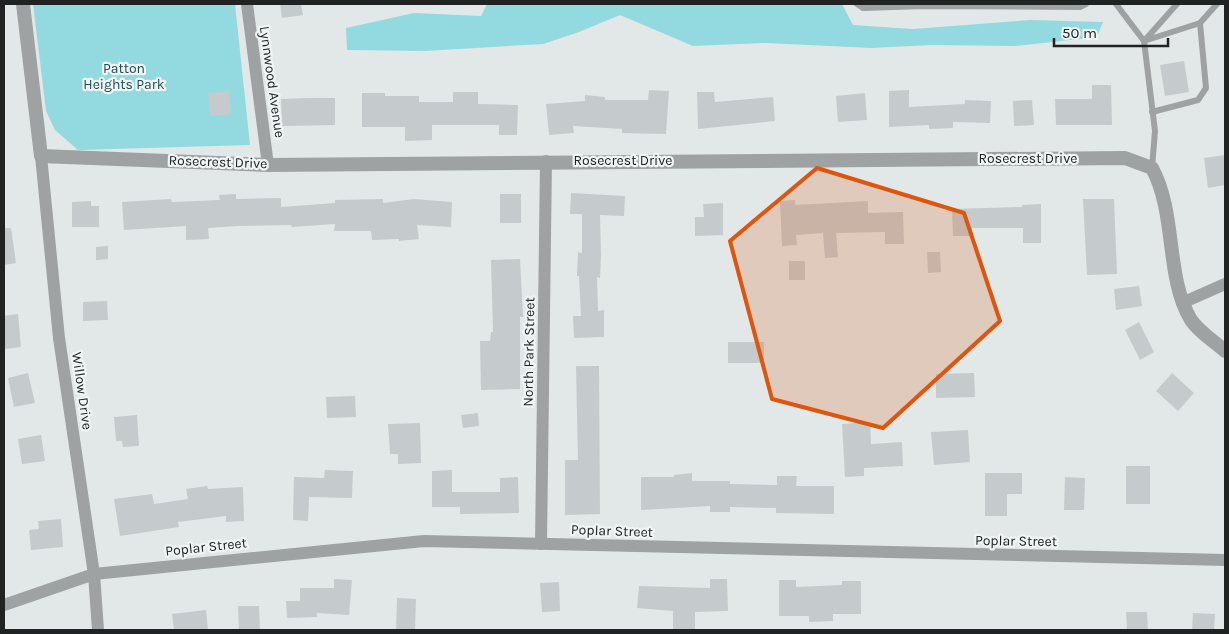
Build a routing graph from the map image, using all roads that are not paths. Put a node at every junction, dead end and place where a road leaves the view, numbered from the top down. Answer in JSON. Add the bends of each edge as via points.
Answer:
{"nodes":[{"id":1,"x":23,"y":4,"type":"edge"},
{"id":2,"x":247,"y":4,"type":"edge"},
{"id":3,"x":858,"y":4,"type":"edge"},
{"id":4,"x":1086,"y":4,"type":"edge"},
{"id":5,"x":1116,"y":4,"type":"edge"},
{"id":6,"x":1177,"y":4,"type":"edge"},
{"id":7,"x":1217,"y":4,"type":"edge"},
{"id":8,"x":1200,"y":23,"type":"junction"},
{"id":9,"x":1144,"y":41,"type":"junction"},
{"id":10,"x":1152,"y":112,"type":"junction"},
{"id":11,"x":41,"y":156,"type":"junction"},
{"id":12,"x":546,"y":161,"type":"junction"},
{"id":13,"x":268,"y":164,"type":"junction"},
{"id":14,"x":1152,"y":168,"type":"junction"},
{"id":15,"x":1225,"y":284,"type":"edge"},
{"id":16,"x":1182,"y":303,"type":"junction"},
{"id":17,"x":1225,"y":351,"type":"edge"},
{"id":18,"x":541,"y":544,"type":"junction"},
{"id":19,"x":1225,"y":560,"type":"edge"},
{"id":20,"x":94,"y":574,"type":"junction"},
{"id":21,"x":4,"y":605,"type":"edge"},
{"id":22,"x":98,"y":630,"type":"edge"}],
"edges":[{"from":1,"to":11,"type":"street"},
{"from":2,"to":13,"type":"street","name":"Lynnwood Avenue"},
{"from":3,"to":4,"type":"lane","via":[[863,8],[1080,7]]},
{"from":5,"to":9,"type":"lane"},
{"from":6,"to":9,"type":"lane"},
{"from":7,"to":8,"type":"lane"},
{"from":8,"to":9,"type":"lane"},
{"from":8,"to":10,"type":"lane","via":[[1206,88],[1198,100]]},
{"from":9,"to":10,"type":"lane"},
{"from":10,"to":14,"type":"lane","via":[[1155,131]]},
{"from":11,"to":13,"type":"street","name":"Rosecrest Drive"},
{"from":11,"to":20,"type":"street","name":"Willow Drive","via":[[59,338]]},
{"from":12,"to":13,"type":"street","name":"Rosecrest Drive"},
{"from":12,"to":14,"type":"street","name":"Rosecrest Drive","via":[[1125,158]]},
{"from":12,"to":18,"type":"street","name":"North Park Street"},
{"from":14,"to":16,"type":"street","via":[[1162,186]]},
{"from":15,"to":16,"type":"street"},
{"from":16,"to":17,"type":"street","via":[[1193,322]]},
{"from":18,"to":19,"type":"street","name":"Poplar Street"},
{"from":18,"to":20,"type":"street","name":"Poplar Street","via":[[415,542]]},
{"from":20,"to":21,"type":"street","name":"Poplar Street"},
{"from":20,"to":22,"type":"street","name":"Willow Drive"}]}
